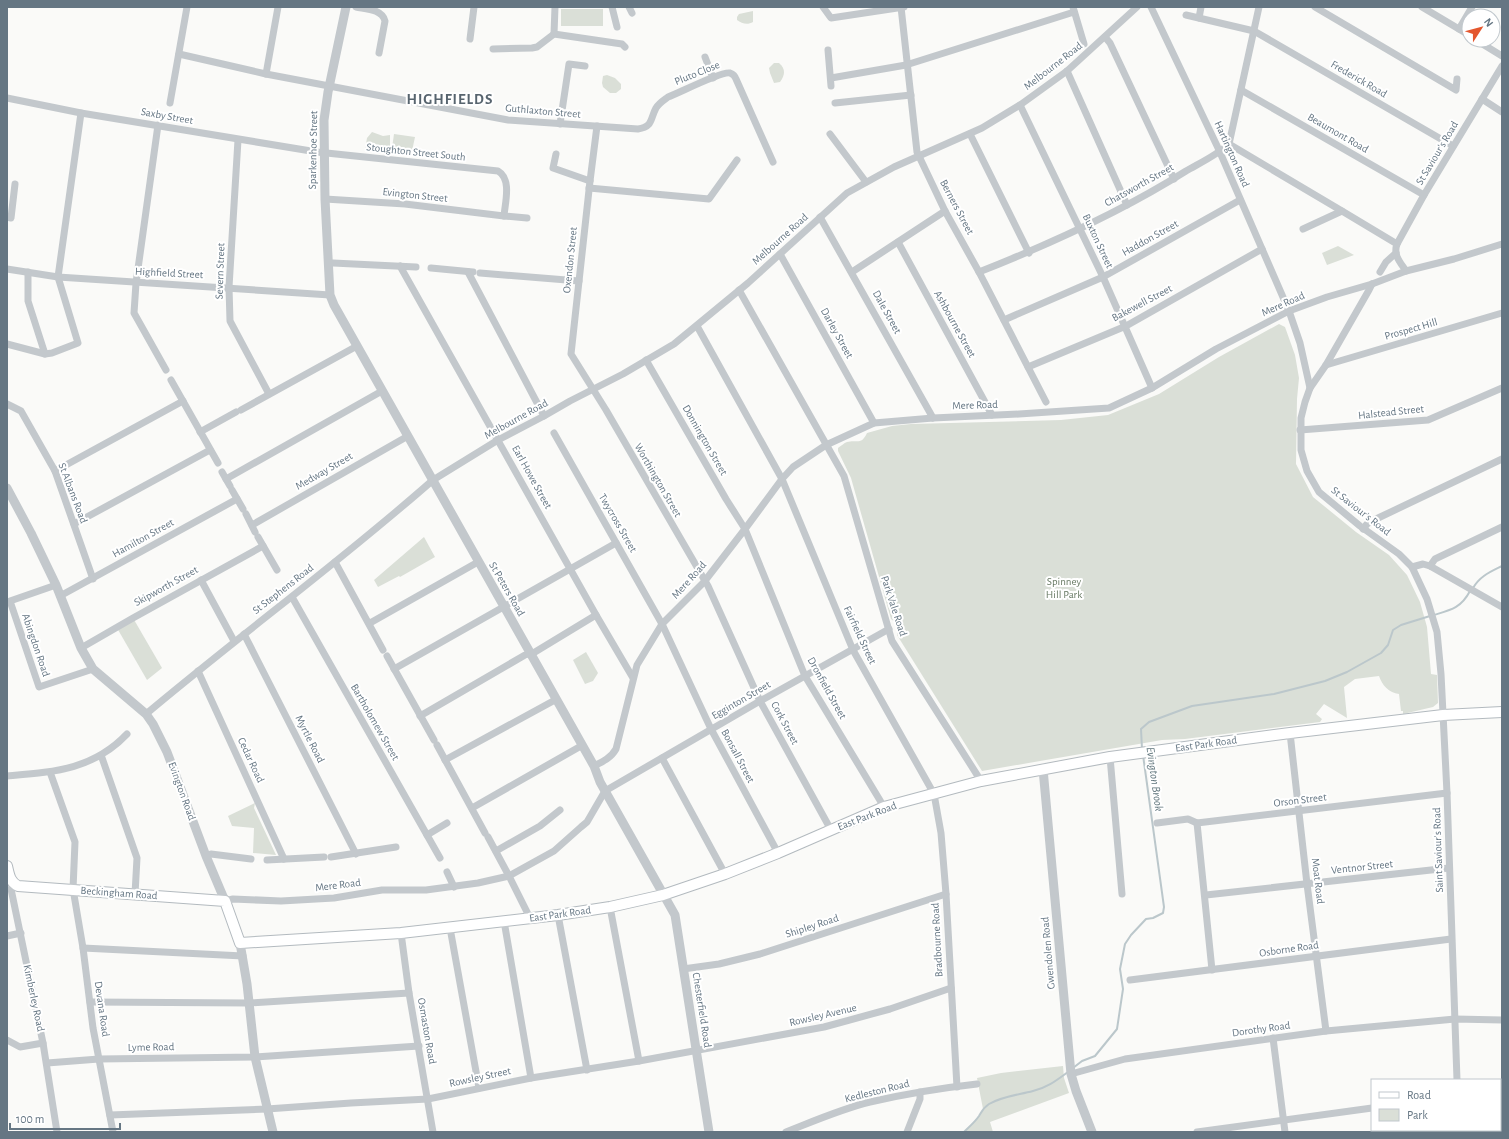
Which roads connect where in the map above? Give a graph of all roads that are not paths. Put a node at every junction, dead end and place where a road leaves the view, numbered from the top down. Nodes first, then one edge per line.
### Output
1 (187, 7) edge
2 (278, 7) edge
3 (346, 7) edge
4 (356, 7) edge
5 (474, 7) edge
6 (555, 7) edge
7 (612, 7) edge
8 (823, 7) edge
9 (901, 7) edge
10 (904, 7) edge
11 (1137, 7) edge
12 (1151, 7) edge
13 (1201, 7) edge
14 (1259, 7) edge
15 (1315, 7) edge
16 (1422, 7) edge
17 (1472, 7) edge
18 (1074, 9) edge
19 (1186, 15) dead end
20 (1199, 18) junction
21 (617, 27) dead end
22 (1459, 29) joint
23 (1254, 31) junction
24 (554, 34) junction
25 (1105, 37) junction
26 (470, 39) dead end
27 (1084, 44) dead end
28 (626, 47) dead end
29 (1489, 48) edge
30 (493, 49) dead end
31 (828, 50) dead end
32 (379, 53) dead end
33 (179, 54) junction
34 (1502, 56) edge
35 (705, 57) dead end
36 (906, 65) junction
37 (585, 66) dead end
38 (1502, 66) edge
39 (1067, 71) junction
40 (266, 74) junction
41 (713, 78) junction
42 (831, 78) junction
43 (1457, 79) dead end
44 (329, 85) junction
45 (831, 86) dead end
46 (1241, 90) junction
47 (910, 95) junction
48 (7, 98) edge
49 (1482, 99) junction
50 (170, 103) dead end
51 (836, 103) dead end
52 (1020, 105) junction
53 (1502, 112) edge
54 (82, 113) junction
55 (560, 124) junction
56 (158, 125) junction
57 (597, 126) junction
58 (638, 129) joint
59 (830, 134) dead end
60 (970, 134) junction
61 (238, 140) junction
62 (1229, 144) junction
63 (1453, 146) junction
64 (1219, 150) junction
65 (324, 152) junction
66 (556, 154) dead end
67 (918, 155) junction
68 (737, 160) dead end
69 (773, 162) dead end
70 (1174, 179) junction
71 (590, 181) junction
72 (866, 182) junction
73 (15, 184) dead end
74 (589, 188) junction
75 (1424, 195) junction
76 (325, 199) junction
77 (1240, 200) junction
78 (1127, 205) junction
79 (945, 211) junction
80 (1342, 211) junction
81 (504, 216) junction
82 (7, 217) edge
83 (527, 218) dead end
84 (820, 218) junction
85 (1081, 228) junction
86 (1303, 229) dead end
87 (898, 242) junction
88 (1397, 244) junction
89 (1502, 244) edge
90 (1262, 249) junction
91 (1029, 253) junction
92 (1396, 253) junction
93 (780, 254) junction
94 (333, 263) dead end
95 (400, 266) junction
96 (416, 267) dead end
97 (7, 268) edge
98 (431, 268) dead end
99 (1406, 271) junction
100 (28, 272) junction
101 (474, 272) junction
102 (852, 272) junction
103 (979, 272) junction
104 (1380, 272) dead end
105 (1103, 276) junction
106 (58, 277) junction
107 (579, 281) junction
108 (136, 283) junction
109 (1372, 284) junction
110 (229, 288) junction
111 (739, 290) junction
112 (330, 295) junction
113 (1289, 311) junction
114 (1502, 313) edge
115 (1004, 320) junction
116 (697, 326) junction
117 (1126, 326) junction
118 (7, 344) edge
119 (357, 346) junction
120 (45, 354) junction
121 (646, 360) junction
122 (1326, 365) junction
123 (1028, 367) junction
124 (166, 370) dead end
125 (171, 380) dead end
126 (1152, 388) junction
127 (1310, 388) junction
128 (1502, 388) edge
129 (593, 390) junction
130 (382, 391) junction
131 (269, 394) junction
132 (183, 401) junction
133 (1046, 402) dead end
134 (7, 404) edge
135 (992, 415) junction
136 (544, 416) junction
137 (933, 418) junction
138 (874, 423) junction
139 (1300, 430) junction
140 (200, 432) junction
141 (554, 433) dead end
142 (408, 436) junction
143 (498, 440) junction
144 (826, 445) junction
145 (210, 450) junction
146 (1502, 459) edge
147 (218, 464) dead end
148 (55, 471) junction
149 (222, 472) dead end
150 (226, 479) junction
151 (782, 479) junction
152 (433, 480) junction
153 (7, 488) edge
154 (237, 499) junction
155 (74, 524) junction
156 (252, 525) junction
157 (1502, 527) edge
158 (745, 529) junction
159 (1363, 529) junction
160 (616, 542) junction
161 (263, 546) junction
162 (335, 562) junction
163 (478, 562) junction
164 (1430, 566) junction
165 (1412, 567) junction
166 (570, 568) junction
167 (277, 570) dead end
168 (93, 579) junction
169 (201, 580) junction
170 (704, 582) junction
171 (56, 585) junction
172 (60, 596) junction
173 (292, 597) junction
174 (503, 607) junction
175 (1502, 607) edge
176 (596, 615) junction
177 (1434, 620) joint
178 (370, 623) junction
179 (662, 624) junction
180 (889, 629) junction
181 (244, 634) junction
182 (234, 641) junction
183 (81, 648) junction
184 (853, 650) junction
185 (530, 654) junction
186 (94, 669) junction
187 (394, 669) junction
188 (198, 671) junction
189 (805, 676) junction
190 (633, 678) junction
191 (555, 700) junction
192 (760, 701) junction
193 (1502, 712) edge
194 (146, 714) junction
195 (1443, 715) junction
196 (420, 716) junction
197 (711, 729) junction
198 (1290, 733) junction
199 (127, 734) dead end
200 (581, 746) junction
201 (101, 755) junction
202 (1110, 757) junction
203 (662, 758) junction
204 (445, 760) junction
205 (594, 766) junction
206 (1043, 769) junction
207 (50, 772) junction
208 (7, 776) edge
209 (981, 781) junction
210 (605, 791) junction
211 (934, 794) junction
212 (1447, 794) junction
213 (884, 807) junction
214 (472, 808) junction
215 (560, 810) dead end
216 (1298, 811) junction
217 (447, 823) dead end
218 (1157, 823) dead end
219 (1197, 823) junction
220 (831, 830) junction
221 (427, 835) junction
222 (396, 847) dead end
223 (496, 851) junction
224 (778, 853) junction
225 (356, 854) junction
226 (206, 856) junction
227 (440, 858) dead end
228 (251, 859) dead end
229 (284, 859) junction
230 (267, 860) dead end
231 (7, 866) edge
232 (1450, 868) junction
233 (446, 872) dead end
234 (725, 874) junction
235 (509, 876) junction
236 (13, 883) junction
237 (1307, 884) junction
238 (454, 887) junction
239 (73, 889) junction
240 (135, 894) junction
241 (946, 894) junction
242 (1122, 894) dead end
243 (663, 895) junction
244 (1206, 895) junction
245 (225, 901) junction
246 (610, 907) junction
247 (558, 915) junction
248 (530, 918) junction
249 (504, 921) junction
250 (450, 928) junction
251 (20, 933) junction
252 (401, 933) junction
253 (7, 936) edge
254 (1451, 939) junction
255 (240, 943) junction
256 (83, 948) junction
257 (243, 956) junction
258 (1316, 956) junction
259 (683, 969) junction
260 (1212, 970) junction
261 (1130, 980) dead end
262 (951, 988) junction
263 (409, 993) junction
264 (90, 1002) junction
265 (248, 1002) junction
266 (1455, 1019) junction
267 (1502, 1020) edge
268 (1326, 1031) junction
269 (1273, 1038) junction
270 (7, 1040) edge
271 (44, 1043) junction
272 (419, 1046) junction
273 (696, 1050) junction
274 (255, 1057) junction
275 (99, 1059) junction
276 (639, 1061) junction
277 (47, 1063) junction
278 (587, 1070) junction
279 (1071, 1071) junction
280 (531, 1078) junction
281 (1458, 1079) edge
282 (977, 1084) dead end
283 (957, 1086) junction
284 (479, 1088) junction
285 (920, 1092) junction
286 (428, 1099) junction
287 (1371, 1108) edge
288 (267, 1109) junction
289 (110, 1115) junction
290 (1283, 1120) junction
291 (57, 1132) edge
292 (113, 1132) edge
293 (273, 1132) edge
294 (434, 1132) edge
295 (708, 1132) edge
296 (786, 1132) edge
297 (907, 1132) edge
298 (1092, 1132) edge
299 (1197, 1132) edge
300 (1285, 1132) edge

1 - 33 street
2 - 40 street
3 - 44 street, Sparkenhoe Street
4 - 32 street
5 - 26 street
6 - 24 street
7 - 21 street
8 - 9 street
9 - 10 street
9 - 36 street, Berners Street
11 - 25 street, Melbourne Road
12 - 64 street, Hartington Road
13 - 20 street
14 - 23 street
15 - 43 street
16 - 22 street
17 - 22 street
18 - 27 street
18 - 36 street
19 - 20 street, Frederick Road
20 - 23 street, Frederick Road
23 - 46 street
23 - 63 street, Frederick Road
24 - 28 street
24 - 30 street
25 - 39 street, Melbourne Road
25 - 70 street
29 - 34 street
31 - 42 street
33 - 40 street, Guthlaxton Street
33 - 50 street
35 - 41 street
36 - 42 street
36 - 47 street, Berners Street
37 - 55 street
38 - 49 street, St Saviour's Road
39 - 52 street, Melbourne Road
39 - 78 street
40 - 44 street, Guthlaxton Street
41 - 58 street, Pluto Close
41 - 69 street, Pluto Close
42 - 45 street
44 - 55 street, Guthlaxton Street
44 - 65 street, Sparkenhoe Street
46 - 62 street
46 - 75 street, Beaumont Road
47 - 51 street
47 - 67 street, Berners Street
48 - 54 street, Saxby Street
49 - 53 street
49 - 63 street, St Saviour's Road
52 - 60 street, Melbourne Road
52 - 85 street, Buxton Street
54 - 56 street, Saxby Street
54 - 106 street
55 - 57 street, Guthlaxton Street
56 - 61 street, Saxby Street
56 - 108 street
57 - 58 street, Guthlaxton Street
57 - 71 street, Oxendon Street
59 - 72 street
60 - 67 street, Melbourne Road
60 - 91 street
61 - 65 street, Saxby Street
61 - 110 street, Severn Street
62 - 64 street, Chatsworth Street
62 - 80 street
63 - 75 street, St Saviour's Road
64 - 70 street, Chatsworth Street
64 - 77 street, Hartington Road
65 - 76 street, Sparkenhoe Street
65 - 81 street, Stoughton Street South
66 - 71 street
67 - 72 street, Melbourne Road
67 - 79 street, Berners Street
68 - 74 street
70 - 78 street, Chatsworth Street
71 - 74 street, Oxendon Street
72 - 84 street, Melbourne Road
73 - 82 street
74 - 107 street, Oxendon Street
75 - 88 street, St Saviour's Road
76 - 81 street, Evington Street
76 - 112 street, Sparkenhoe Street
77 - 90 street, Hartington Road
77 - 105 street, Haddon Street
78 - 85 street, Chatsworth Street
79 - 87 street
79 - 103 street, Berners Street
80 - 86 street
80 - 88 street
81 - 83 street, Evington Street
84 - 93 street, Melbourne Road
84 - 102 street, Dale Street
85 - 91 street, Chatsworth Street
85 - 105 street, Buxton Street
87 - 102 street
87 - 135 street, Ashbourne Street
88 - 92 street, St Saviour's Road
89 - 99 street, Mere Road
90 - 113 street, Hartington Road
90 - 117 street, Bakewell Street
91 - 103 street, Chatsworth Street
92 - 99 street
92 - 104 street
93 - 111 street, Melbourne Road
93 - 138 street, Darley Street
94 - 95 street
95 - 96 street
95 - 143 street, Earl Howe Street
97 - 100 street, Highfield Street
98 - 101 street
99 - 109 street, Mere Road
100 - 106 street, Highfield Street
100 - 120 street
101 - 107 street
101 - 136 street
102 - 137 street, Dale Street
103 - 115 street, Berners Street
105 - 115 street, Haddon Street
105 - 117 street, Buxton Street
106 - 108 street, Highfield Street
106 - 120 street
107 - 129 street, Oxendon Street
108 - 110 street, Highfield Street
108 - 124 street
109 - 113 street, Mere Road
109 - 122 street, St Saviour's Road
110 - 112 street, Highfield Street
110 - 131 street, Severn Street
111 - 116 street, Melbourne Road
111 - 144 street, Park Vale Road
112 - 119 street, St Peters Road
113 - 126 street, Mere Road
113 - 127 street, Hartington Road
114 - 122 street, Prospect Hill
115 - 123 street, Berners Street
116 - 121 street, Melbourne Road
116 - 151 street, Fairfield Street
117 - 123 street, Bakewell Street
117 - 126 street, Buxton Street
118 - 120 street
119 - 130 street, St Peters Road
119 - 131 street
121 - 129 street, Melbourne Road
121 - 158 street, Donnington Street
122 - 127 street, St Saviour's Road
123 - 133 street, Berners Street
125 - 132 street
126 - 135 street, Mere Road
127 - 139 street, St Saviour's Road
128 - 139 street, Halstead Street
129 - 136 street, Melbourne Road
129 - 170 street, Worthington Street
130 - 142 street, St Peters Road
130 - 150 street
131 - 140 street
132 - 140 street
132 - 148 street
134 - 148 street, St Albans Road
135 - 137 street, Mere Road
136 - 143 street, Melbourne Road
137 - 138 street, Mere Road
138 - 144 street, Mere Road
139 - 159 street, St Saviour's Road
140 - 145 street
141 - 160 street, Twycross Street
142 - 152 street, St Peters Road
142 - 156 street, Medway Street
143 - 152 street, Melbourne Road
143 - 166 street, Earl Howe Street
144 - 151 street, Mere Road
144 - 180 street, Park Vale Road
145 - 147 street
145 - 155 street
146 - 159 street
148 - 155 street, St Albans Road
149 - 150 street
150 - 154 street
151 - 158 street, Mere Road
151 - 184 street, Fairfield Street
152 - 162 street, St Stephens Road
152 - 163 street, St Peters Road
153 - 171 street, Evington Road
154 - 156 street
154 - 168 street, Hamilton Street
155 - 168 street, St Albans Road
156 - 161 street
157 - 164 street
158 - 170 street, Mere Road
158 - 189 street, Dronfield Street
159 - 165 street, St Saviour's Road
160 - 166 street
160 - 179 street, Twycross Street
161 - 167 street
161 - 169 street, Skipworth Street
162 - 173 street, St Stephens Road
162 - 178 street
163 - 174 street, St Peters Road
163 - 178 street
164 - 165 street
164 - 175 street
165 - 177 street, St Saviour's Road
166 - 174 street
166 - 176 street, Earl Howe Street
168 - 172 street, Hamilton Street
169 - 182 street
169 - 183 street, Skipworth Street
170 - 179 street, Mere Road
170 - 192 street, Cork Street
171 - 172 street, Evington Road
171 - 186 street, Abingdon Road
172 - 183 street, Evington Road
173 - 181 street, St Stephens Road
173 - 221 street, Bartholomew Street
174 - 185 street, St Peters Road
174 - 187 street
176 - 185 street
176 - 190 street, Earl Howe Street
177 - 195 street, Saint Saviour's Road
178 - 187 street
179 - 190 street, Mere Road
179 - 197 street, Bonsall Street
180 - 184 street, Egginton Street
180 - 209 street, Park Vale Road
181 - 182 street, St Stephens Road
181 - 225 street, Myrtle Road
182 - 188 street, St Stephens Road
183 - 186 street, Evington Road
184 - 189 street, Egginton Street
184 - 211 street, Fairfield Street
185 - 191 street, St Peters Road
185 - 196 street
186 - 194 street, Evington Road
187 - 196 street
188 - 194 street, St Stephens Road
188 - 229 street, Cedar Road
189 - 192 street, Egginton Street
189 - 213 street, Dronfield Street
190 - 205 street, Mere Road
191 - 200 street, St Peters Road
191 - 204 street
192 - 197 street, Egginton Street
192 - 220 street, Cork Street
193 - 195 main road, East Park Road
194 - 226 street, Evington Road
195 - 198 main road, East Park Road
195 - 212 street, Saint Saviour's Road
196 - 204 street
197 - 203 street, Egginton Street
197 - 224 street, Bonsall Street
198 - 202 main road, East Park Road
198 - 216 street, Moat Road
199 - 201 street
200 - 205 street, St Peters Road
200 - 214 street
201 - 207 street
201 - 240 street
202 - 206 main road, East Park Road
202 - 242 street
203 - 210 street, Egginton Street
203 - 234 street
204 - 214 street
205 - 210 street, St Peters Road
206 - 209 main road, East Park Road
206 - 279 street, Gwendolen Road
207 - 208 street
207 - 239 street, Devana Road
209 - 211 main road, East Park Road
210 - 235 street, Mere Road
210 - 243 street, St Peters Road
211 - 213 main road, East Park Road
211 - 241 street, Bradbourne Road
212 - 216 street, Orson Street
212 - 232 street, Saint Saviour's Road
213 - 220 main road, East Park Road
214 - 223 street
215 - 223 street
216 - 219 street, Orson Street
216 - 237 street, Moat Road
217 - 221 street
218 - 219 street, Orson Street
219 - 244 street
220 - 224 main road, East Park Road
221 - 227 street, Bartholomew Street
222 - 225 street
223 - 235 street
224 - 234 main road, East Park Road
225 - 229 street
226 - 228 street
226 - 245 street, Evington Road
229 - 230 street
231 - 236 main road, Kimberley Road
232 - 237 street, Ventnor Street
232 - 254 street, Saint Saviour's Road
233 - 238 street
234 - 243 main road, East Park Road
235 - 238 street, Mere Road
235 - 248 street
236 - 239 main road, Beckingham Road
236 - 251 street, Kimberley Road
237 - 244 street, Ventnor Street
237 - 258 street, Moat Road
238 - 245 street, Mere Road
239 - 240 main road, Beckingham Road
239 - 256 street, Devana Road
240 - 245 main road, Beckingham Road
241 - 259 street, Shipley Road
241 - 262 street, Bradbourne Road
243 - 246 main road, East Park Road
243 - 259 street, Chesterfield Road
244 - 260 street
245 - 255 main road, Evington Road
246 - 247 main road, East Park Road
246 - 276 street
247 - 248 main road, East Park Road
247 - 278 street
248 - 249 main road, East Park Road
249 - 250 main road, East Park Road
249 - 280 street
250 - 252 main road, East Park Road
250 - 284 street
251 - 253 street
251 - 271 street, Kimberley Road
252 - 255 main road, East Park Road
252 - 263 street, Osmaston Road
254 - 258 street, Osborne Road
254 - 266 street, Saint Saviour's Road
255 - 257 street, Evington Road
256 - 257 street
256 - 264 street, Devana Road
257 - 265 street, Evington Road
258 - 260 street, Osborne Road
258 - 268 street, Moat Road
259 - 273 street, Chesterfield Road
260 - 261 street, Osborne Road
262 - 273 street, Rowsley Avenue
262 - 283 street, Bradbourne Road
263 - 265 street
263 - 272 street, Osmaston Road
264 - 265 street
264 - 275 street, Devana Road
265 - 274 street, Evington Road
266 - 267 street, Dorothy Road
266 - 268 street, Dorothy Road
266 - 281 street, Saint Saviour's Road
268 - 269 street, Dorothy Road
269 - 279 street, Dorothy Road
269 - 290 street
270 - 271 street
271 - 277 street, Kimberley Road
272 - 274 street, Lyme Road
272 - 286 street, Osmaston Road
273 - 276 street, Rowsley Street
273 - 295 street, Chesterfield Road
274 - 275 street, Lyme Road
274 - 288 street, Evington Road
275 - 277 street, Lyme Road
275 - 289 street, Devana Road
276 - 278 street, Rowsley Street
277 - 291 street, Kimberley Road
278 - 280 street, Rowsley Street
279 - 298 street, Gwendolen Road
280 - 284 street, Rowsley Street
282 - 283 street, Kedleston Road
283 - 285 street, Kedleston Road
284 - 286 street, Rowsley Street
285 - 296 street, Kedleston Road
285 - 297 street
286 - 288 street, Rowsley Street
286 - 294 street, Osmaston Road
287 - 290 street
288 - 289 street, Rowsley Street
288 - 293 street, Evington Road
289 - 292 street, Devana Road
290 - 299 street
290 - 300 street

